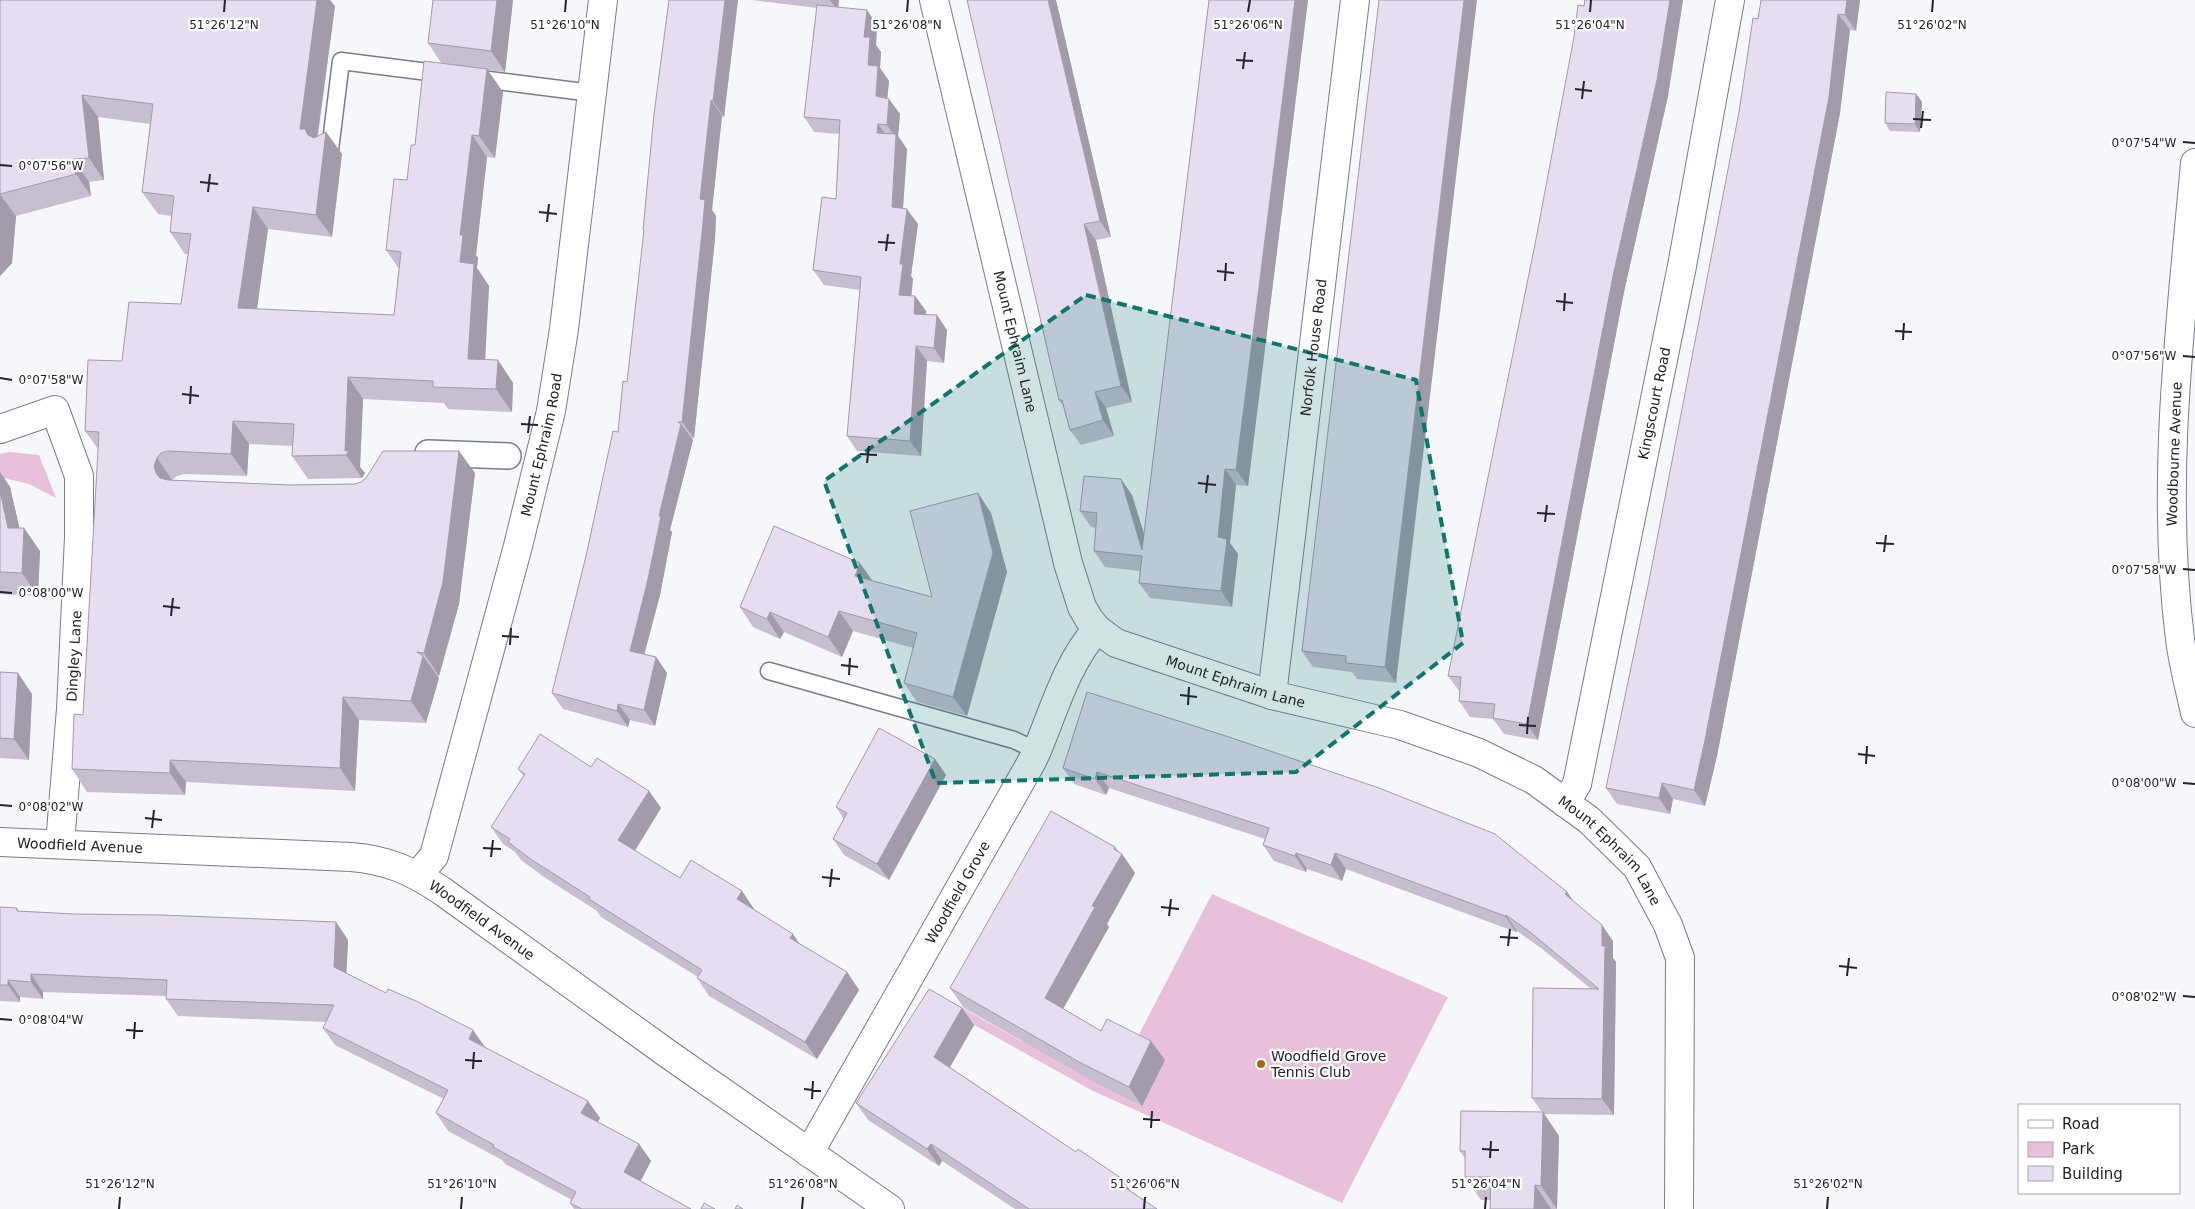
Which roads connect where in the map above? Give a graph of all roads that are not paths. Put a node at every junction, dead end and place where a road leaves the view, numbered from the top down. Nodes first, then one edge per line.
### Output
1 (603, 0) edge
2 (934, 0) edge
3 (1355, 0) edge
4 (1730, 0) edge
5 (592, 93) junction
6 (330, 150) dead end
7 (2195, 163) edge
8 (2192, 237) edge
9 (0, 429) edge
10 (405, 452) edge
11 (508, 456) dead end
12 (1097, 628) junction
13 (769, 671) dead end
14 (1272, 695) junction
15 (2195, 713) edge
16 (1037, 750) junction
17 (1565, 802) junction
18 (0, 842) edge
19 (60, 844) junction
20 (418, 875) junction
21 (809, 1153) junction
22 (890, 1209) edge
23 (1679, 1209) edge

1 - 5 street, Mount Ephraim Road
2 - 12 street, Mount Ephraim Lane
3 - 14 street, Norfolk House Road
4 - 17 street, Kingscourt Road
5 - 6 lane
5 - 20 street, Mount Ephraim Road
7 - 8 street, Woodbourne Avenue
8 - 15 street, Woodbourne Avenue
9 - 19 street, Dingley Lane
10 - 11 street
12 - 14 street, Mount Ephraim Lane
12 - 16 street, Woodfield Grove
13 - 16 lane
14 - 17 street, Mount Ephraim Lane
16 - 21 street, Woodfield Grove
17 - 23 street, Mount Ephraim Lane
18 - 19 street, Woodfield Avenue
19 - 20 street, Woodfield Avenue
20 - 21 street, Woodfield Avenue
21 - 22 street, Woodfield Avenue

